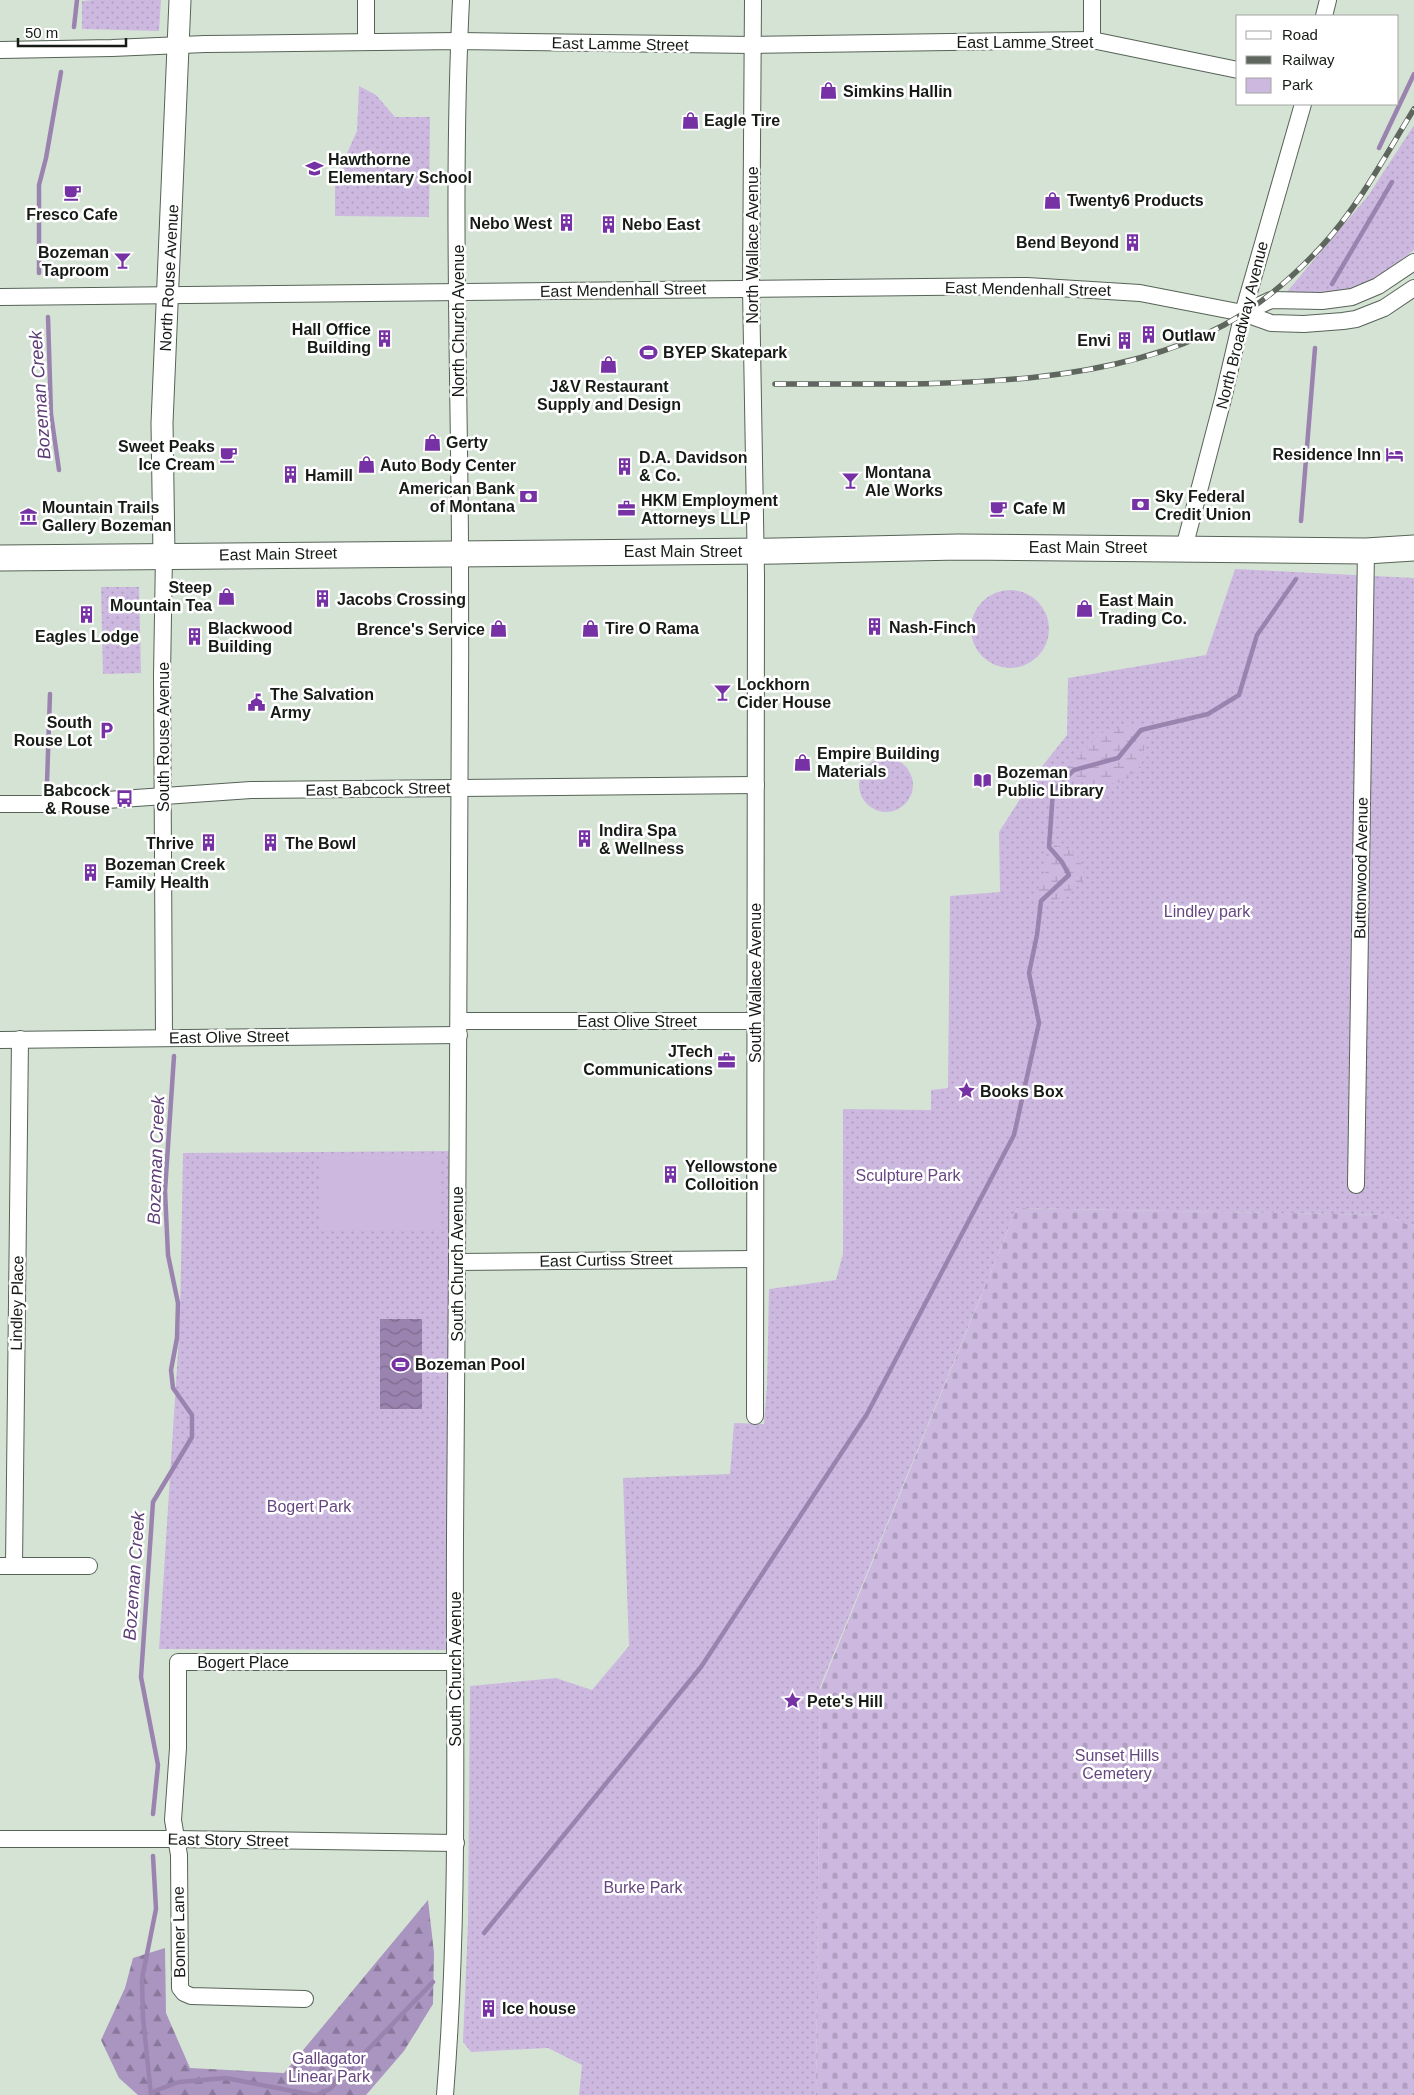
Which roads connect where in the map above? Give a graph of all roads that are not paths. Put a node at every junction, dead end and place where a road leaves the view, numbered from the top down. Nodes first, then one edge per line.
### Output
1 (180, 0) edge
2 (366, 0) edge
3 (461, 0) edge
4 (753, 0) edge
5 (1092, 0) edge
6 (1328, 0) edge
7 (1324, 15) edge
8 (1092, 40) junction
9 (459, 41) junction
10 (366, 42) junction
11 (178, 45) junction
12 (752, 45) junction
13 (0, 50) edge
14 (1236, 70) edge
15 (1303, 105) edge
16 (1414, 262) edge
17 (751, 288) junction
18 (1414, 288) edge
19 (457, 292) junction
20 (167, 294) junction
21 (0, 297) edge
22 (1243, 313) junction
23 (1184, 548) junction
24 (1414, 548) edge
25 (756, 551) junction
26 (1366, 551) junction
27 (460, 552) junction
28 (1414, 555) edge
29 (164, 556) junction
30 (0, 558) edge
31 (756, 785) junction
32 (459, 788) junction
33 (163, 797) junction
34 (0, 804) edge
35 (754, 1021) junction
36 (459, 1028) junction
37 (164, 1038) junction
38 (20, 1039) junction
39 (0, 1040) edge
40 (1356, 1185) dead end
41 (754, 1259) junction
42 (457, 1262) junction
43 (755, 1416) dead end
44 (7, 1566) edge
45 (89, 1566) dead end
46 (454, 1662) junction
47 (0, 1839) edge
48 (176, 1839) junction
49 (456, 1843) junction
50 (305, 1999) dead end
51 (444, 2095) edge

1 - 11 main road, North Rouse Avenue
2 - 10 street
3 - 9 street, North Church Avenue
4 - 12 street, North Wallace Avenue
5 - 8 street
6 - 7 street
8 - 12 street, East Lamme Street
8 - 14 street, East Lamme Street
9 - 10 street, East Lamme Street
9 - 12 street, East Lamme Street
9 - 19 street, North Church Avenue
10 - 11 street, East Lamme Street
11 - 13 street, East Lamme Street
11 - 20 main road, North Rouse Avenue
12 - 17 street, North Wallace Avenue
15 - 22 street, North Broadway Avenue
16 - 22 street
17 - 19 street, East Mendenhall Street
17 - 22 street, East Mendenhall Street
17 - 25 street, North Wallace Avenue
18 - 22 street, East Mendenhall Street
19 - 20 street, East Mendenhall Street
19 - 27 street, North Church Avenue
20 - 21 street, East Mendenhall Street
20 - 29 main road, North Rouse Avenue
22 - 23 street, North Broadway Avenue
23 - 25 highway, East Main Street
23 - 26 highway, East Main Street
24 - 26 highway, East Main Street
25 - 27 highway, East Main Street
25 - 31 street, South Wallace Avenue
26 - 28 highway, East Main Street
26 - 40 street, Buttonwood Avenue
27 - 29 highway, East Main Street
27 - 32 street, South Church Avenue
29 - 30 highway, East Main Street
29 - 33 street, South Rouse Avenue
31 - 32 street, East Babcock Street
31 - 35 street, South Wallace Avenue
32 - 33 street, East Babcock Street
32 - 36 street, South Church Avenue
33 - 34 street, East Babcock Street
33 - 37 street, South Rouse Avenue
35 - 36 street, East Olive Street
35 - 41 street, South Wallace Avenue
36 - 37 street, East Olive Street
36 - 42 street, South Church Avenue
37 - 38 street, East Olive Street
38 - 39 street, East Olive Street
38 - 44 street, Lindley Place
41 - 42 street, East Curtiss Street
41 - 43 street, South Wallace Avenue
42 - 46 street, South Church Avenue
44 - 45 street
46 - 48 street, Bogert Place
46 - 49 street, South Church Avenue
47 - 48 street, East Story Street
48 - 49 street, East Story Street
48 - 50 street, Bonner Lane
49 - 51 street, South Church Avenue

